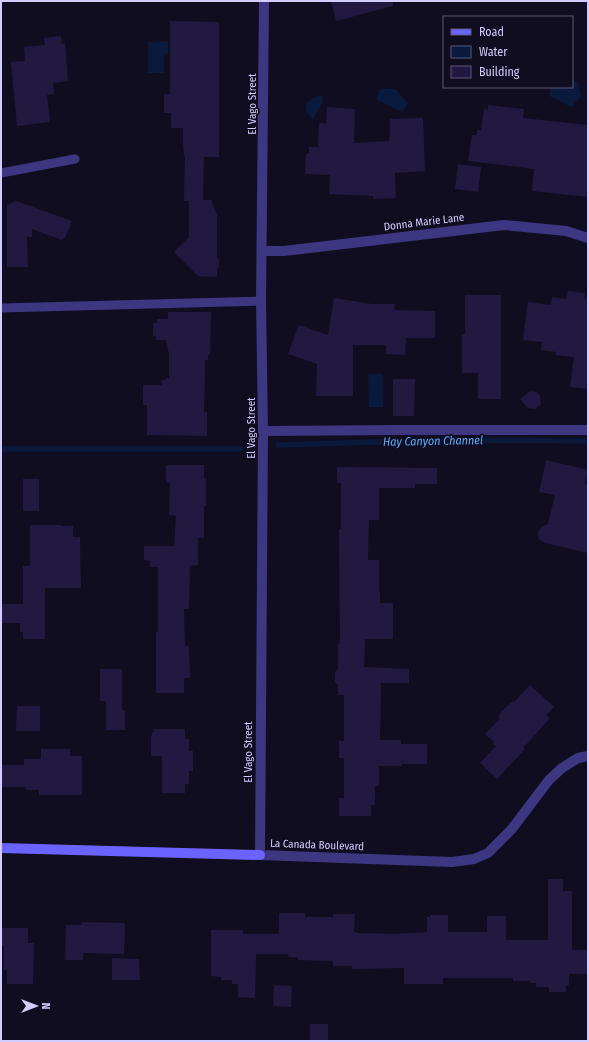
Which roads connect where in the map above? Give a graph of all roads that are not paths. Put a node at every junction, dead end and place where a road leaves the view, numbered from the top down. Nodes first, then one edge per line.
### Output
1 (264, 1) edge
2 (75, 159) dead end
3 (1, 173) edge
4 (588, 238) edge
5 (262, 251) junction
6 (261, 301) junction
7 (1, 308) edge
8 (588, 430) edge
9 (263, 431) junction
10 (588, 756) edge
11 (1, 848) edge
12 (260, 855) junction

1 - 5 street, El Vago Street
2 - 3 lane
4 - 5 street, Donna Marie Lane
5 - 6 street, El Vago Street
6 - 7 lane
6 - 9 street, El Vago Street
8 - 9 street
9 - 12 street, El Vago Street
10 - 12 street, La Canada Boulevard
11 - 12 street, La Canada Boulevard

